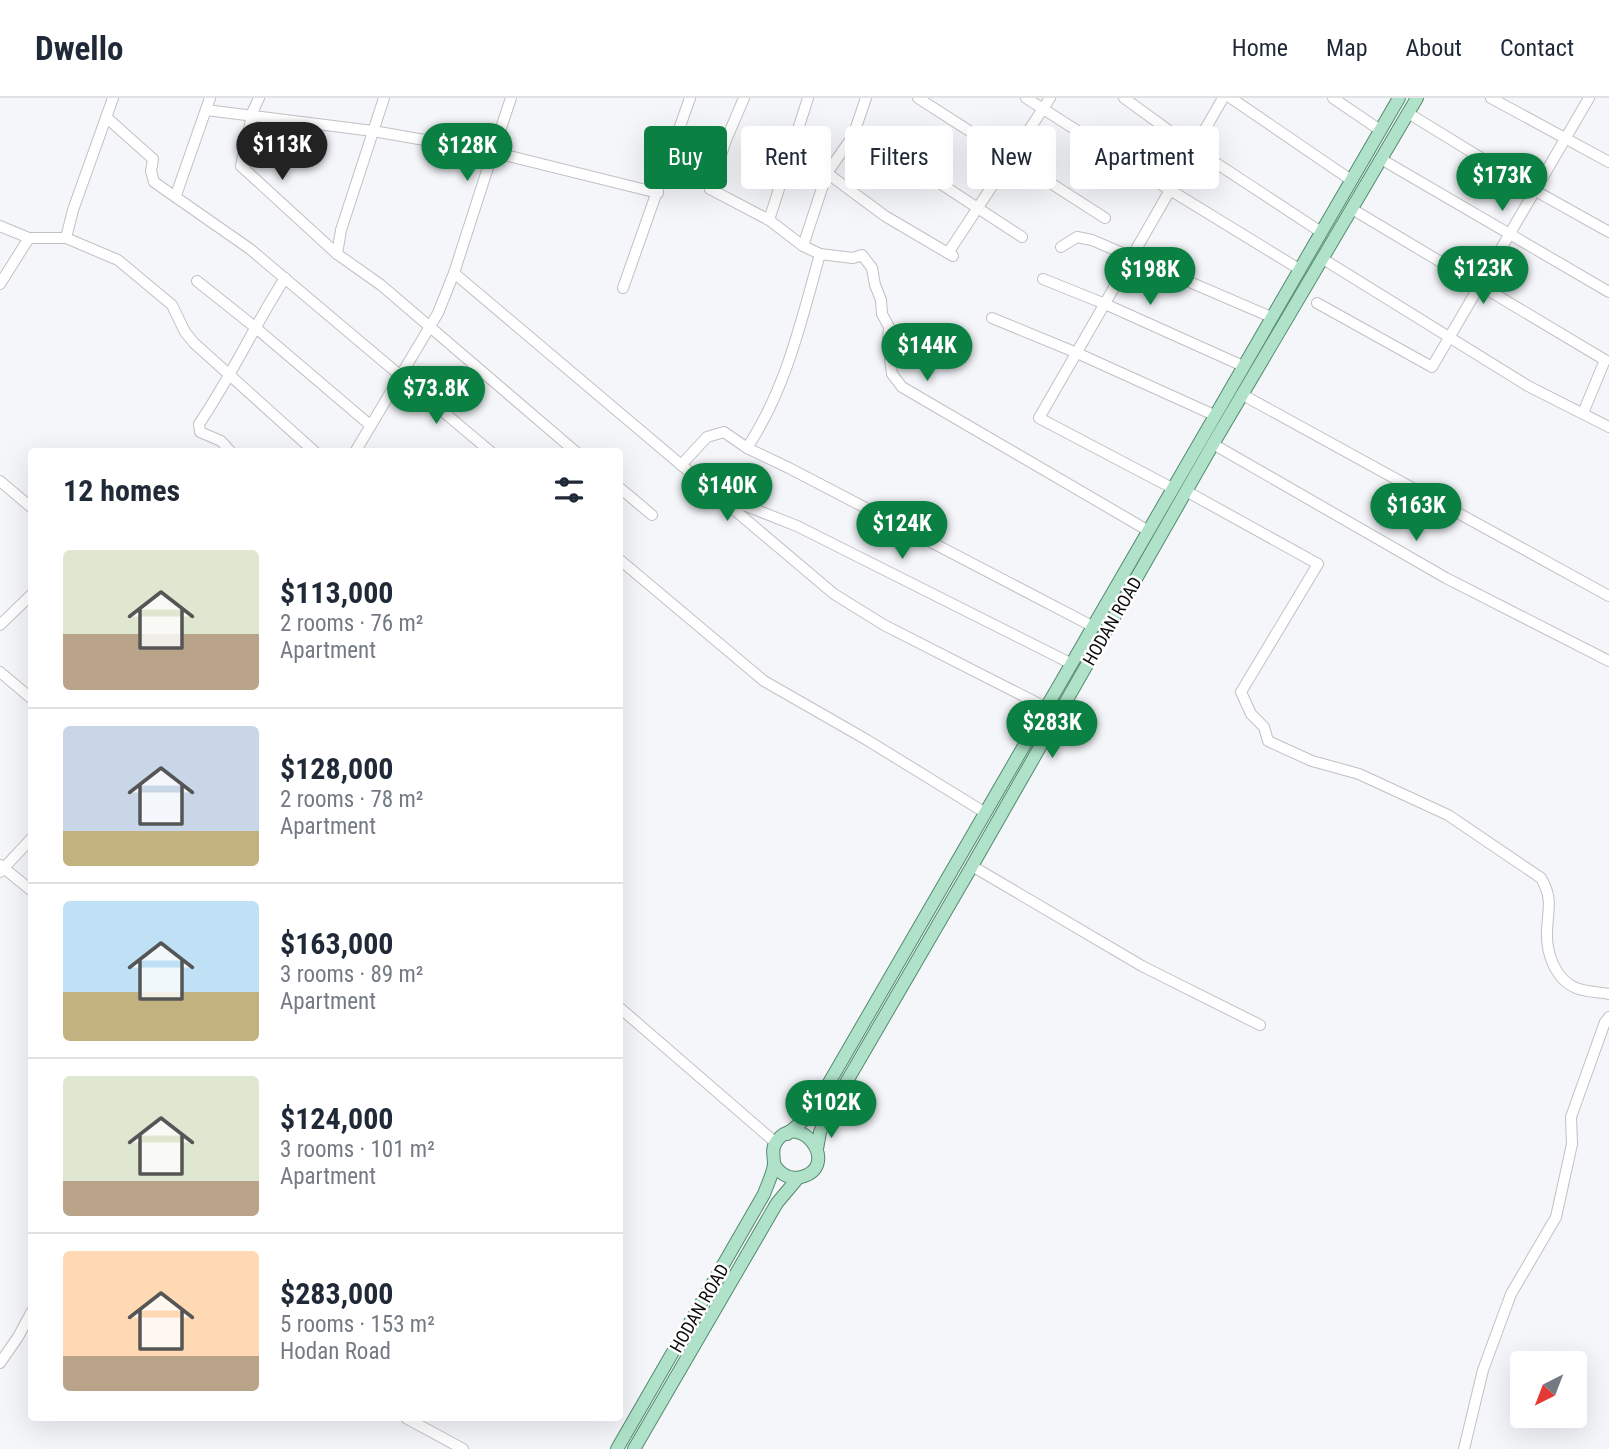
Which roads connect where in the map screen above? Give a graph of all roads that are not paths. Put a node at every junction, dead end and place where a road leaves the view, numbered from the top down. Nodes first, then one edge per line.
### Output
1 (113, 98) edge
2 (210, 98) edge
3 (259, 98) edge
4 (384, 98) edge
5 (511, 98) edge
6 (690, 98) edge
7 (744, 98) edge
8 (808, 98) edge
9 (866, 98) edge
10 (918, 98) edge
11 (1026, 98) edge
12 (1050, 98) edge
13 (1124, 98) edge
14 (1223, 98) edge
15 (1231, 98) edge
16 (1333, 98) edge
17 (1399, 98) edge
18 (1417, 98) edge
19 (1491, 98) edge
20 (1589, 98) edge
21 (1043, 108) junction
22 (206, 110) junction
23 (1408, 113) junction
24 (252, 116) junction
25 (106, 117) junction
26 (856, 126) edge
27 (1032, 126) edge
28 (1163, 126) edge
29 (1206, 126) edge
30 (967, 129) edge
31 (1380, 130) junction
32 (373, 131) junction
33 (1566, 139) junction
34 (845, 147) edge
35 (493, 152) junction
36 (1381, 159) junction
37 (1609, 162) edge
38 (1219, 165) edge
39 (831, 167) edge
40 (831, 176) edge
41 (1351, 180) junction
42 (1056, 186) edge
43 (822, 189) edge
44 (946, 189) edge
45 (990, 189) edge
46 (1170, 190) junction
47 (1536, 192) junction
48 (658, 193) junction
49 (176, 195) junction
50 (976, 209) junction
51 (1352, 209) junction
52 (1105, 218) dead end
53 (769, 220) junction
54 (0, 226) edge
55 (1321, 232) junction
56 (1609, 232) edge
57 (1509, 236) junction
58 (1022, 237) dead end
59 (29, 238) junction
60 (66, 238) junction
61 (803, 246) junction
62 (1061, 247) dead end
63 (337, 254) junction
64 (820, 254) junction
65 (1132, 256) junction
66 (1323, 259) junction
67 (1299, 269) junction
68 (454, 273) junction
69 (285, 278) junction
70 (1043, 279) dead end
71 (197, 281) dead end
72 (0, 284) edge
73 (1479, 285) junction
74 (623, 288) dead end
75 (1609, 292) edge
76 (1317, 303) dead end
77 (1105, 304) junction
78 (1271, 317) junction
79 (992, 318) dead end
80 (429, 327) junction
81 (256, 328) junction
82 (1450, 337) junction
83 (1077, 353) junction
84 (1607, 357) edge
85 (1243, 366) junction
86 (230, 376) junction
87 (401, 376) junction
88 (1243, 395) junction
89 (1583, 413) junction
90 (1214, 415) junction
91 (370, 425) junction
92 (1609, 427) edge
93 (1213, 444) junction
94 (227, 448) edge
95 (311, 448) edge
96 (357, 448) edge
97 (486, 448) edge
98 (571, 448) edge
99 (747, 448) junction
100 (681, 464) junction
101 (0, 481) edge
102 (1172, 488) junction
103 (623, 491) edge
104 (1186, 491) junction
105 (718, 495) junction
106 (28, 505) edge
107 (652, 515) dead end
108 (1147, 530) junction
109 (623, 563) edge
110 (1609, 596) edge
111 (28, 598) edge
112 (0, 625) edge
113 (1092, 626) junction
114 (1609, 661) edge
115 (1070, 663) junction
116 (0, 672) edge
117 (28, 696) edge
118 (1045, 707) junction
119 (984, 812) junction
120 (28, 842) edge
121 (972, 866) junction
122 (2, 869) edge
123 (28, 888) edge
124 (1609, 994) edge
125 (623, 1011) edge
126 (1609, 1017) edge
127 (1260, 1025) dead end
128 (787, 1134) junction
129 (776, 1143) junction
130 (817, 1149) junction
131 (774, 1164) junction
132 (799, 1178) junction
133 (28, 1318) edge
134 (0, 1363) edge
135 (412, 1421) edge
136 (463, 1449) edge
137 (617, 1449) edge
138 (634, 1449) edge
139 (1464, 1449) edge

1 - 25 street
2 - 22 street
3 - 24 street
4 - 32 street
5 - 35 street
6 - 48 street
7 - 53 street
8 - 53 street
9 - 26 street
10 - 30 street
11 - 21 street
12 - 21 street
13 - 28 street
14 - 29 street
15 - 41 street
16 - 31 street
17 - 31 main road, HODAN ROAD
18 - 23 main road, HODAN ROAD
19 - 33 street
20 - 33 street
21 - 27 street
21 - 46 street
22 - 24 street
22 - 49 street
23 - 36 main road, HODAN ROAD
23 - 47 street
24 - 32 street
24 - 63 street
25 - 49 street
25 - 60 street
31 - 41 main road, HODAN ROAD
32 - 35 street
32 - 63 street
33 - 37 street
33 - 47 street
34 - 39 street
35 - 48 street
35 - 68 street
36 - 51 main road, HODAN ROAD
36 - 57 street
38 - 55 street
40 - 50 street
41 - 55 main road, HODAN ROAD
42 - 52 street
43 - 61 street
44 - 50 street
45 - 50 street
46 - 65 street
46 - 67 street
47 - 56 street
47 - 57 street
48 - 74 street
49 - 69 street
50 - 58 street
51 - 66 main road, HODAN ROAD
51 - 73 street
53 - 61 street
54 - 59 street
55 - 67 main road, HODAN ROAD
57 - 73 street
57 - 75 street
59 - 60 street
59 - 72 street
60 - 86 street
61 - 64 street
62 - 65 street
63 - 80 street
64 - 99 street
64 - 108 street
65 - 77 street
65 - 78 street
66 - 82 street
66 - 88 main road, HODAN ROAD
67 - 78 main road, HODAN ROAD
68 - 80 street
68 - 100 street
69 - 81 street
69 - 87 street
70 - 77 street
71 - 81 street
73 - 82 street
73 - 84 street
76 - 82 street
77 - 83 street
77 - 85 street
78 - 85 main road, HODAN ROAD
79 - 83 street
80 - 87 street
80 - 98 street
81 - 86 street
81 - 91 street
82 - 89 street
83 - 90 street
83 - 102 street
84 - 89 street
85 - 90 main road, HODAN ROAD
86 - 94 street
86 - 95 street
87 - 91 street
87 - 97 street
88 - 93 main road, HODAN ROAD
88 - 110 street
89 - 92 street
90 - 102 main road, HODAN ROAD
91 - 96 street
93 - 104 main road, HODAN ROAD
93 - 114 street
99 - 100 street
99 - 113 street
100 - 105 street
101 - 106 street
102 - 108 main road, HODAN ROAD
103 - 107 street
104 - 121 main road, HODAN ROAD
104 - 124 street
105 - 115 street
105 - 118 street
108 - 113 main road, HODAN ROAD
109 - 119 street
111 - 112 street
113 - 115 main road, HODAN ROAD
115 - 118 main road, HODAN ROAD
116 - 117 street
118 - 119 main road, HODAN ROAD
119 - 128 main road, HODAN ROAD
120 - 122 street
121 - 127 street
121 - 130 main road, HODAN ROAD
122 - 123 street
125 - 129 street
126 - 139 street
128 - 129 main road, HODAN ROAD
128 - 130 main road
129 - 131 main road, HODAN ROAD
130 - 132 main road, HODAN ROAD
131 - 132 main road
131 - 137 main road, HODAN ROAD
132 - 138 main road, HODAN ROAD
133 - 134 street
135 - 136 street

